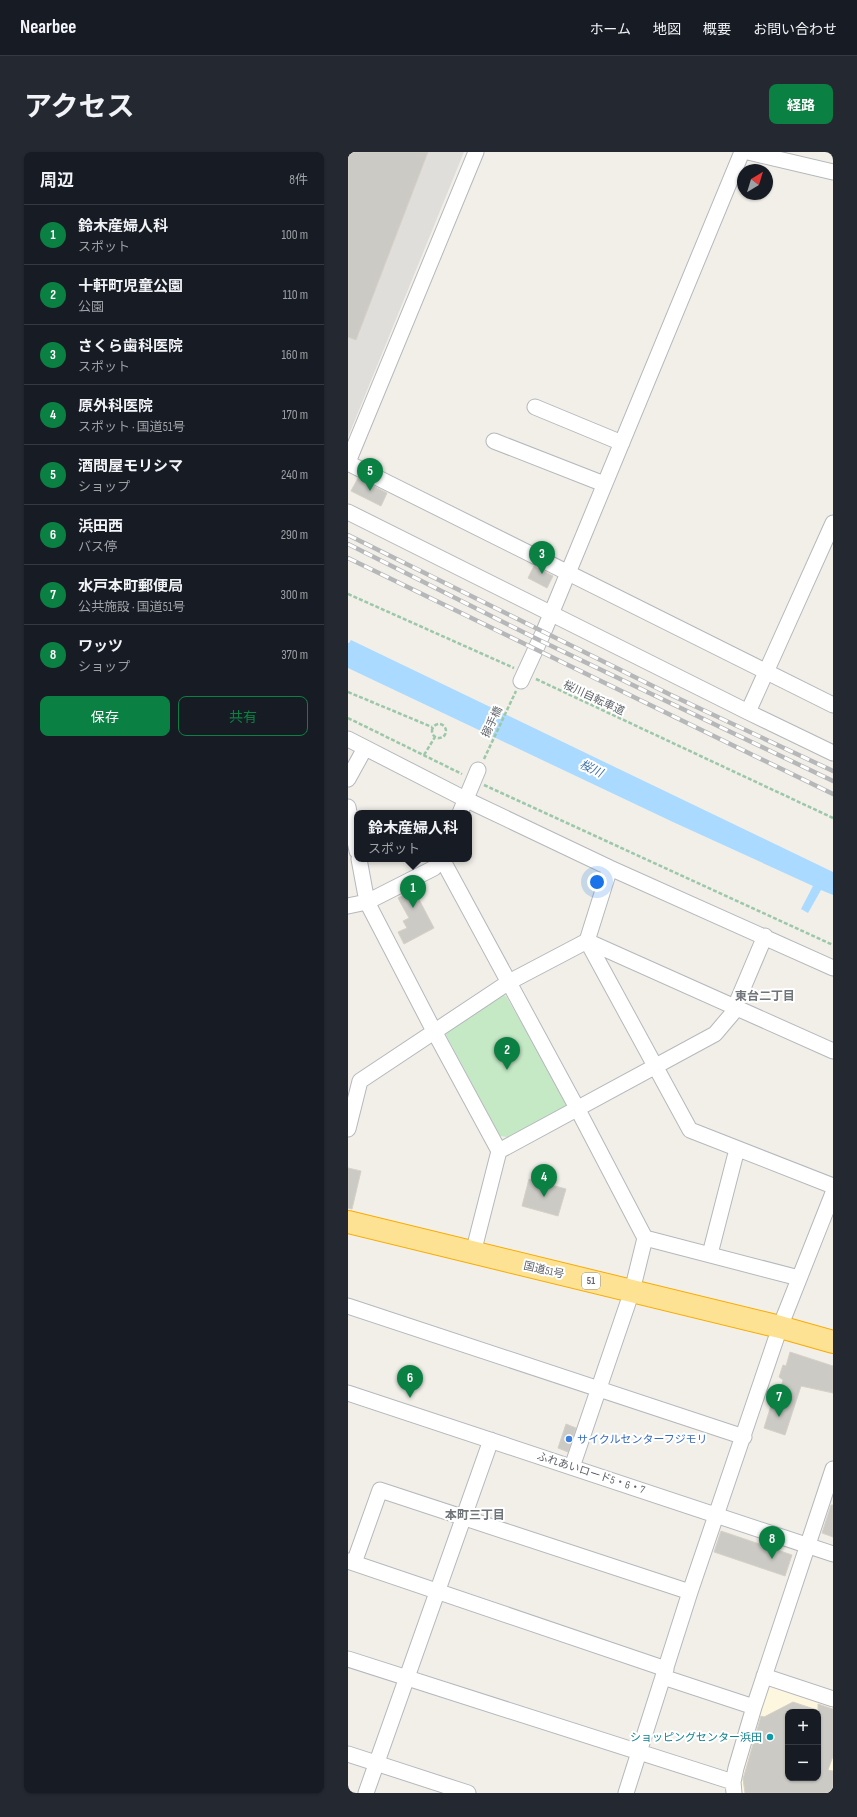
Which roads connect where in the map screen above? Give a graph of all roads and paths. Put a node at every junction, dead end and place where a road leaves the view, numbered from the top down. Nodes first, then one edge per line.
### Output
1 (476, 152) edge
2 (742, 152) edge
3 (748, 152) edge
4 (833, 172) edge
5 (535, 407) dead end
6 (494, 441) dead end
7 (622, 443) junction
8 (348, 463) edge
9 (604, 484) junction
10 (348, 512) edge
11 (833, 523) edge
12 (568, 572) junction
13 (348, 594) edge
14 (551, 614) junction
15 (767, 672) junction
16 (523, 677) junction
17 (348, 692) edge
18 (833, 705) edge
19 (748, 712) junction
20 (348, 718) edge
21 (432, 727) junction
22 (435, 737) junction
23 (348, 740) edge
24 (365, 748) junction
25 (833, 753) edge
26 (424, 755) junction
27 (476, 775) junction
28 (348, 779) edge
29 (466, 798) junction
30 (348, 807) edge
31 (461, 810) edge
32 (833, 818) edge
33 (354, 836) edge
34 (360, 862) edge
35 (439, 862) edge
36 (444, 862) edge
37 (610, 868) junction
38 (367, 902) junction
39 (348, 906) edge
40 (764, 936) junction
41 (587, 941) junction
42 (833, 945) edge
43 (833, 968) edge
44 (509, 982) junction
45 (735, 1006) junction
46 (434, 1031) junction
47 (833, 1051) edge
48 (656, 1067) junction
49 (354, 1078) edge
50 (578, 1108) junction
51 (348, 1129) edge
52 (737, 1148) junction
53 (499, 1150) junction
54 (833, 1186) edge
55 (833, 1193) edge
56 (828, 1220) edge
57 (348, 1222) edge
58 (645, 1238) junction
59 (473, 1253) junction
60 (710, 1254) junction
61 (799, 1278) junction
62 (632, 1291) junction
63 (348, 1306) edge
64 (780, 1327) junction
65 (833, 1342) edge
66 (600, 1388) junction
67 (348, 1393) edge
68 (744, 1437) junction
69 (491, 1440) junction
70 (572, 1466) junction
71 (833, 1470) edge
72 (717, 1515) junction
73 (462, 1518) junction
74 (808, 1546) junction
75 (833, 1554) edge
76 (351, 1562) edge
77 (436, 1592) junction
78 (690, 1592) junction
79 (348, 1659) edge
80 (664, 1673) junction
81 (764, 1676) junction
82 (407, 1678) junction
83 (833, 1699) edge
84 (754, 1707) junction
85 (639, 1753) junction
86 (348, 1754) edge
87 (376, 1763) junction
88 (734, 1787) edge
89 (366, 1793) edge
90 (468, 1793) edge
91 (626, 1793) edge

1 - 8 street
2 - 7 street
3 - 4 street
5 - 7 street
6 - 9 street
7 - 9 street
8 - 12 street
9 - 12 street
10 - 14 street
11 - 15 street
12 - 14 street
12 - 15 street
13 - 16 path, 桜川自転車道
14 - 16 street
14 - 19 street
15 - 18 street
15 - 19 street
16 - 27 path, 搦手橋
16 - 32 path, 桜川自転車道
17 - 21 path
19 - 25 street
20 - 26 path
21 - 22 path
21 - 22 path
22 - 26 path
23 - 24 street
24 - 28 street
24 - 29 street
26 - 27 path
27 - 29 street
27 - 42 path
29 - 31 street
29 - 37 street
30 - 33 street
34 - 38 street
35 - 38 street
36 - 44 street
37 - 40 street
37 - 41 street
38 - 39 street
38 - 46 street
40 - 43 street
40 - 45 street
41 - 44 street
41 - 45 street
41 - 48 street
44 - 46 street
44 - 50 street
45 - 47 street
45 - 48 street
46 - 49 street
46 - 53 street
48 - 50 street
48 - 52 street
49 - 51 street
50 - 53 street
50 - 58 street
52 - 54 street
52 - 60 street
53 - 59 street
55 - 56 street
56 - 61 street
57 - 59 highway, 国道51号 / 51
58 - 60 street
58 - 62 street
59 - 62 highway, 国道51号 / 51
60 - 61 street
61 - 64 street
62 - 64 highway, 国道51号 / 51
62 - 66 street
63 - 66 street
64 - 65 highway, 国道51号 / 51
64 - 68 street
66 - 68 street
66 - 70 street
67 - 69 street, ふれあいロード5・6・7
68 - 72 street
69 - 70 street, ふれあいロード5・6・7
69 - 73 street
70 - 72 street, ふれあいロード5・6・7
71 - 74 street
72 - 74 street, ふれあいロード5・6・7
72 - 78 street
73 - 76 street
73 - 77 street
73 - 78 street
74 - 75 street, ふれあいロード5・6・7
74 - 81 street
76 - 77 street
77 - 80 street
77 - 82 street
78 - 80 street
79 - 82 street
80 - 84 street
80 - 85 street
81 - 83 street
81 - 84 street
82 - 85 street
82 - 87 street
84 - 88 street
85 - 88 street
85 - 91 street
86 - 87 street
87 - 89 street
87 - 90 street

